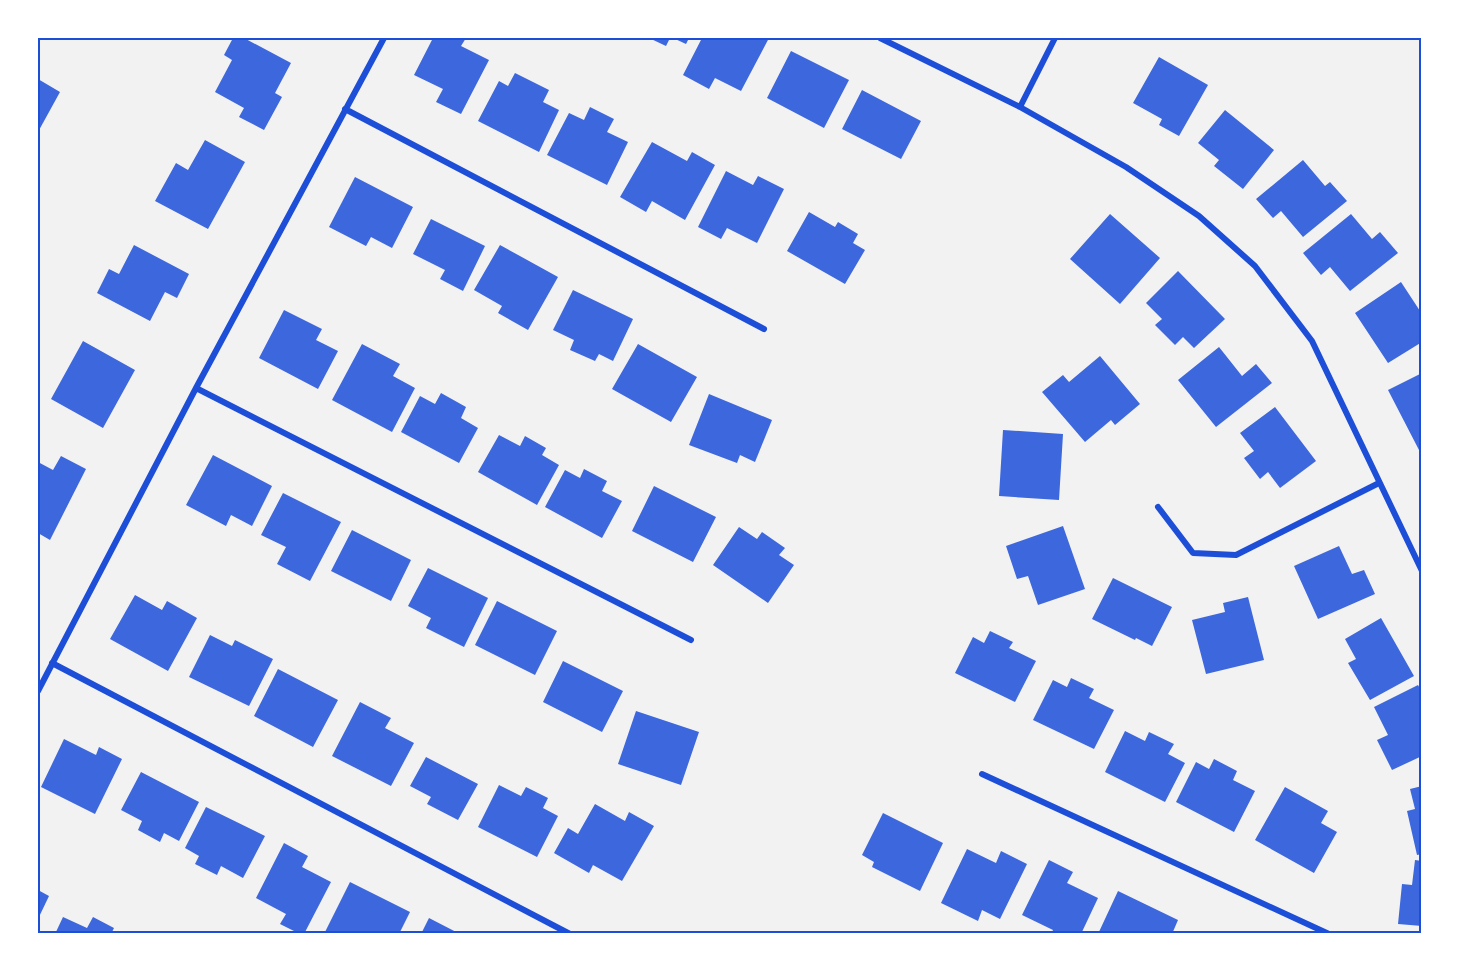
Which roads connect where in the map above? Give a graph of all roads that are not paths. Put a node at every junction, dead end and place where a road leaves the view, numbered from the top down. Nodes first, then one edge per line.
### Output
1 (384, 38) edge
2 (880, 38) edge
3 (1055, 38) edge
4 (1020, 107) junction
5 (345, 109) junction
6 (764, 329) dead end
7 (196, 388) junction
8 (1379, 483) junction
9 (1158, 507) dead end
10 (1422, 571) edge
11 (691, 640) dead end
12 (52, 663) junction
13 (38, 691) edge
14 (982, 774) dead end
15 (570, 933) edge
16 (1329, 933) edge

1 - 5 street
2 - 4 street
3 - 4 street
4 - 8 street
5 - 6 street
5 - 7 street
7 - 11 street
7 - 12 street
8 - 9 street
8 - 10 street
12 - 13 street
12 - 15 street
14 - 16 street

